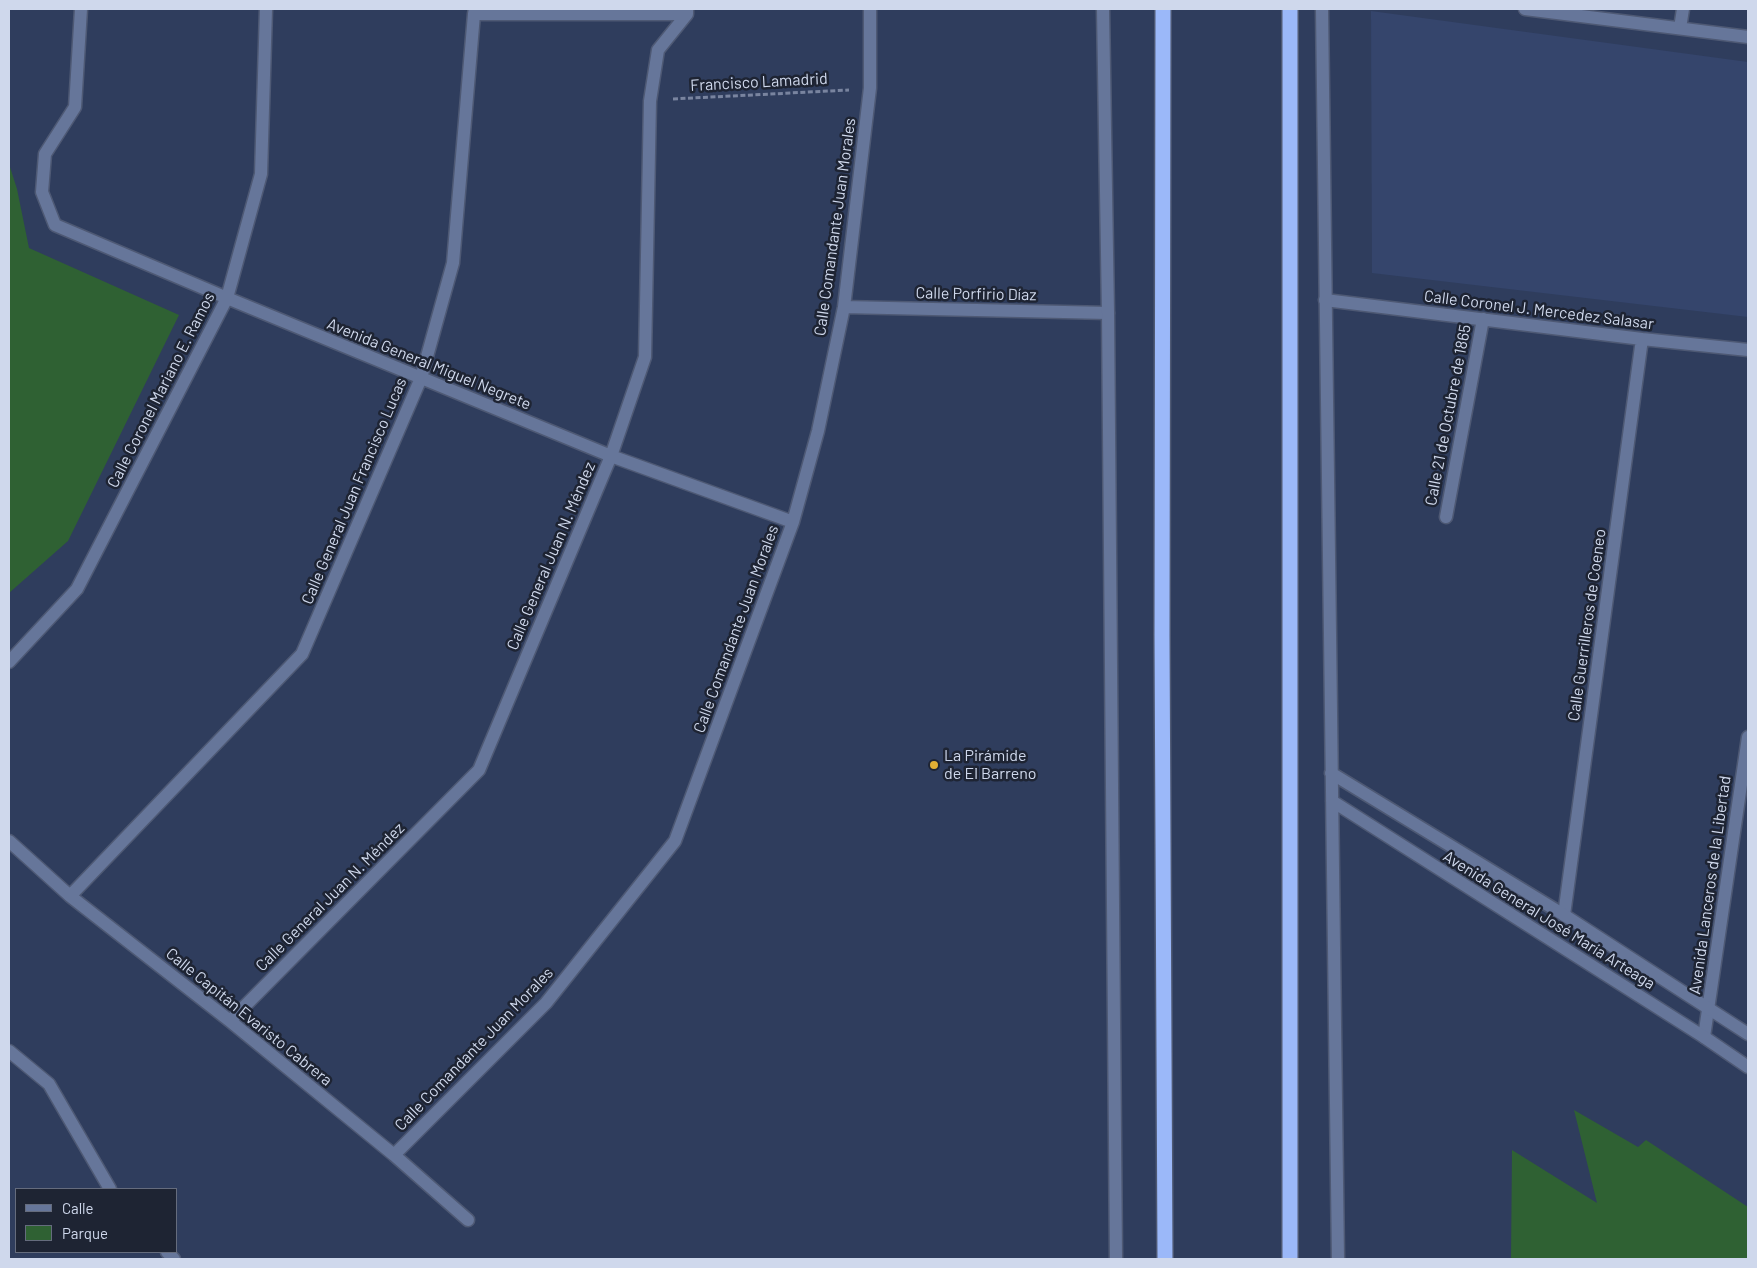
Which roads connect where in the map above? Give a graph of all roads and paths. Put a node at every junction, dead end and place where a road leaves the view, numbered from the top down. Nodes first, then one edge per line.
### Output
1 (81, 9) edge
2 (266, 9) edge
3 (870, 9) edge
4 (1104, 9) edge
5 (1162, 9) edge
6 (1290, 9) edge
7 (1322, 9) edge
8 (1525, 9) edge
9 (1683, 9) edge
10 (475, 11) edge
11 (687, 11) edge
12 (1680, 28) junction
13 (1748, 37) edge
14 (870, 88) junction
15 (650, 101) junction
16 (227, 298) junction
17 (1325, 300) junction
18 (844, 308) junction
19 (1108, 313) junction
20 (1483, 319) junction
21 (1642, 339) junction
22 (1748, 350) edge
23 (420, 378) junction
24 (610, 456) junction
25 (1446, 517) dead end
26 (793, 522) junction
27 (9, 662) edge
28 (1748, 737) edge
29 (1331, 773) junction
30 (1332, 801) junction
31 (9, 841) edge
32 (70, 896) junction
33 (1564, 915) junction
34 (1708, 1009) junction
35 (230, 1021) junction
36 (1748, 1034) edge
37 (1704, 1037) junction
38 (9, 1051) edge
39 (1748, 1067) edge
40 (394, 1155) junction
41 (109, 1188) edge
42 (468, 1220) dead end
43 (1165, 1221) junction
44 (1116, 1259) edge
45 (1159, 1259) edge
46 (1165, 1259) edge
47 (1290, 1259) edge
48 (1338, 1259) edge

1 - 16 street, Avenida General Miguel Negrete
2 - 16 street, Calle Coronel Mariano E. Ramos
3 - 14 street, Calle Comandante Juan Morales
4 - 19 street
5 - 43 highway
6 - 47 highway
7 - 17 street
8 - 12 street
9 - 12 street
10 - 11 street
10 - 23 street, Calle General Juan Francisco Lucas
11 - 15 street, Calle General Juan N. Méndez
12 - 13 street
14 - 15 path, Francisco Lamadrid
14 - 18 street, Calle Comandante Juan Morales
15 - 24 street, Calle General Juan N. Méndez
16 - 23 street, Avenida General Miguel Negrete
16 - 27 street, Calle Coronel Mariano E. Ramos
17 - 20 street, Calle Coronel J. Mercedez Salasar
17 - 29 street
18 - 19 street, Calle Porfirio Díaz
18 - 26 street, Calle Comandante Juan Morales
19 - 44 street
20 - 21 street, Calle Coronel J. Mercedez Salasar
20 - 25 street, Calle 21 de Octubre de 1865
21 - 22 street, Calle Coronel J. Mercedez Salasar
21 - 33 street, Calle Guerrilleros de Coeneo
23 - 24 street, Avenida General Miguel Negrete
23 - 32 street, Calle General Juan Francisco Lucas
24 - 26 street, Avenida General Miguel Negrete
24 - 35 street, Calle General Juan N. Méndez
26 - 40 street, Calle Comandante Juan Morales
28 - 34 street, Avenida Lanceros de la Libertad
29 - 30 street
29 - 33 street, Avenida General José María Arteaga
30 - 37 street, Avenida General José María Arteaga
30 - 48 street
31 - 32 street, Calle Capitán Evaristo Cabrera
32 - 35 street, Calle Capitán Evaristo Cabrera
33 - 34 street, Avenida General José María Arteaga
34 - 36 street, Avenida General José María Arteaga
34 - 37 street, Avenida Lanceros de la Libertad
35 - 40 street, Calle Capitán Evaristo Cabrera
37 - 39 street, Avenida General José María Arteaga
38 - 41 street
40 - 42 street, Calle Capitán Evaristo Cabrera
43 - 45 highway
43 - 46 highway

